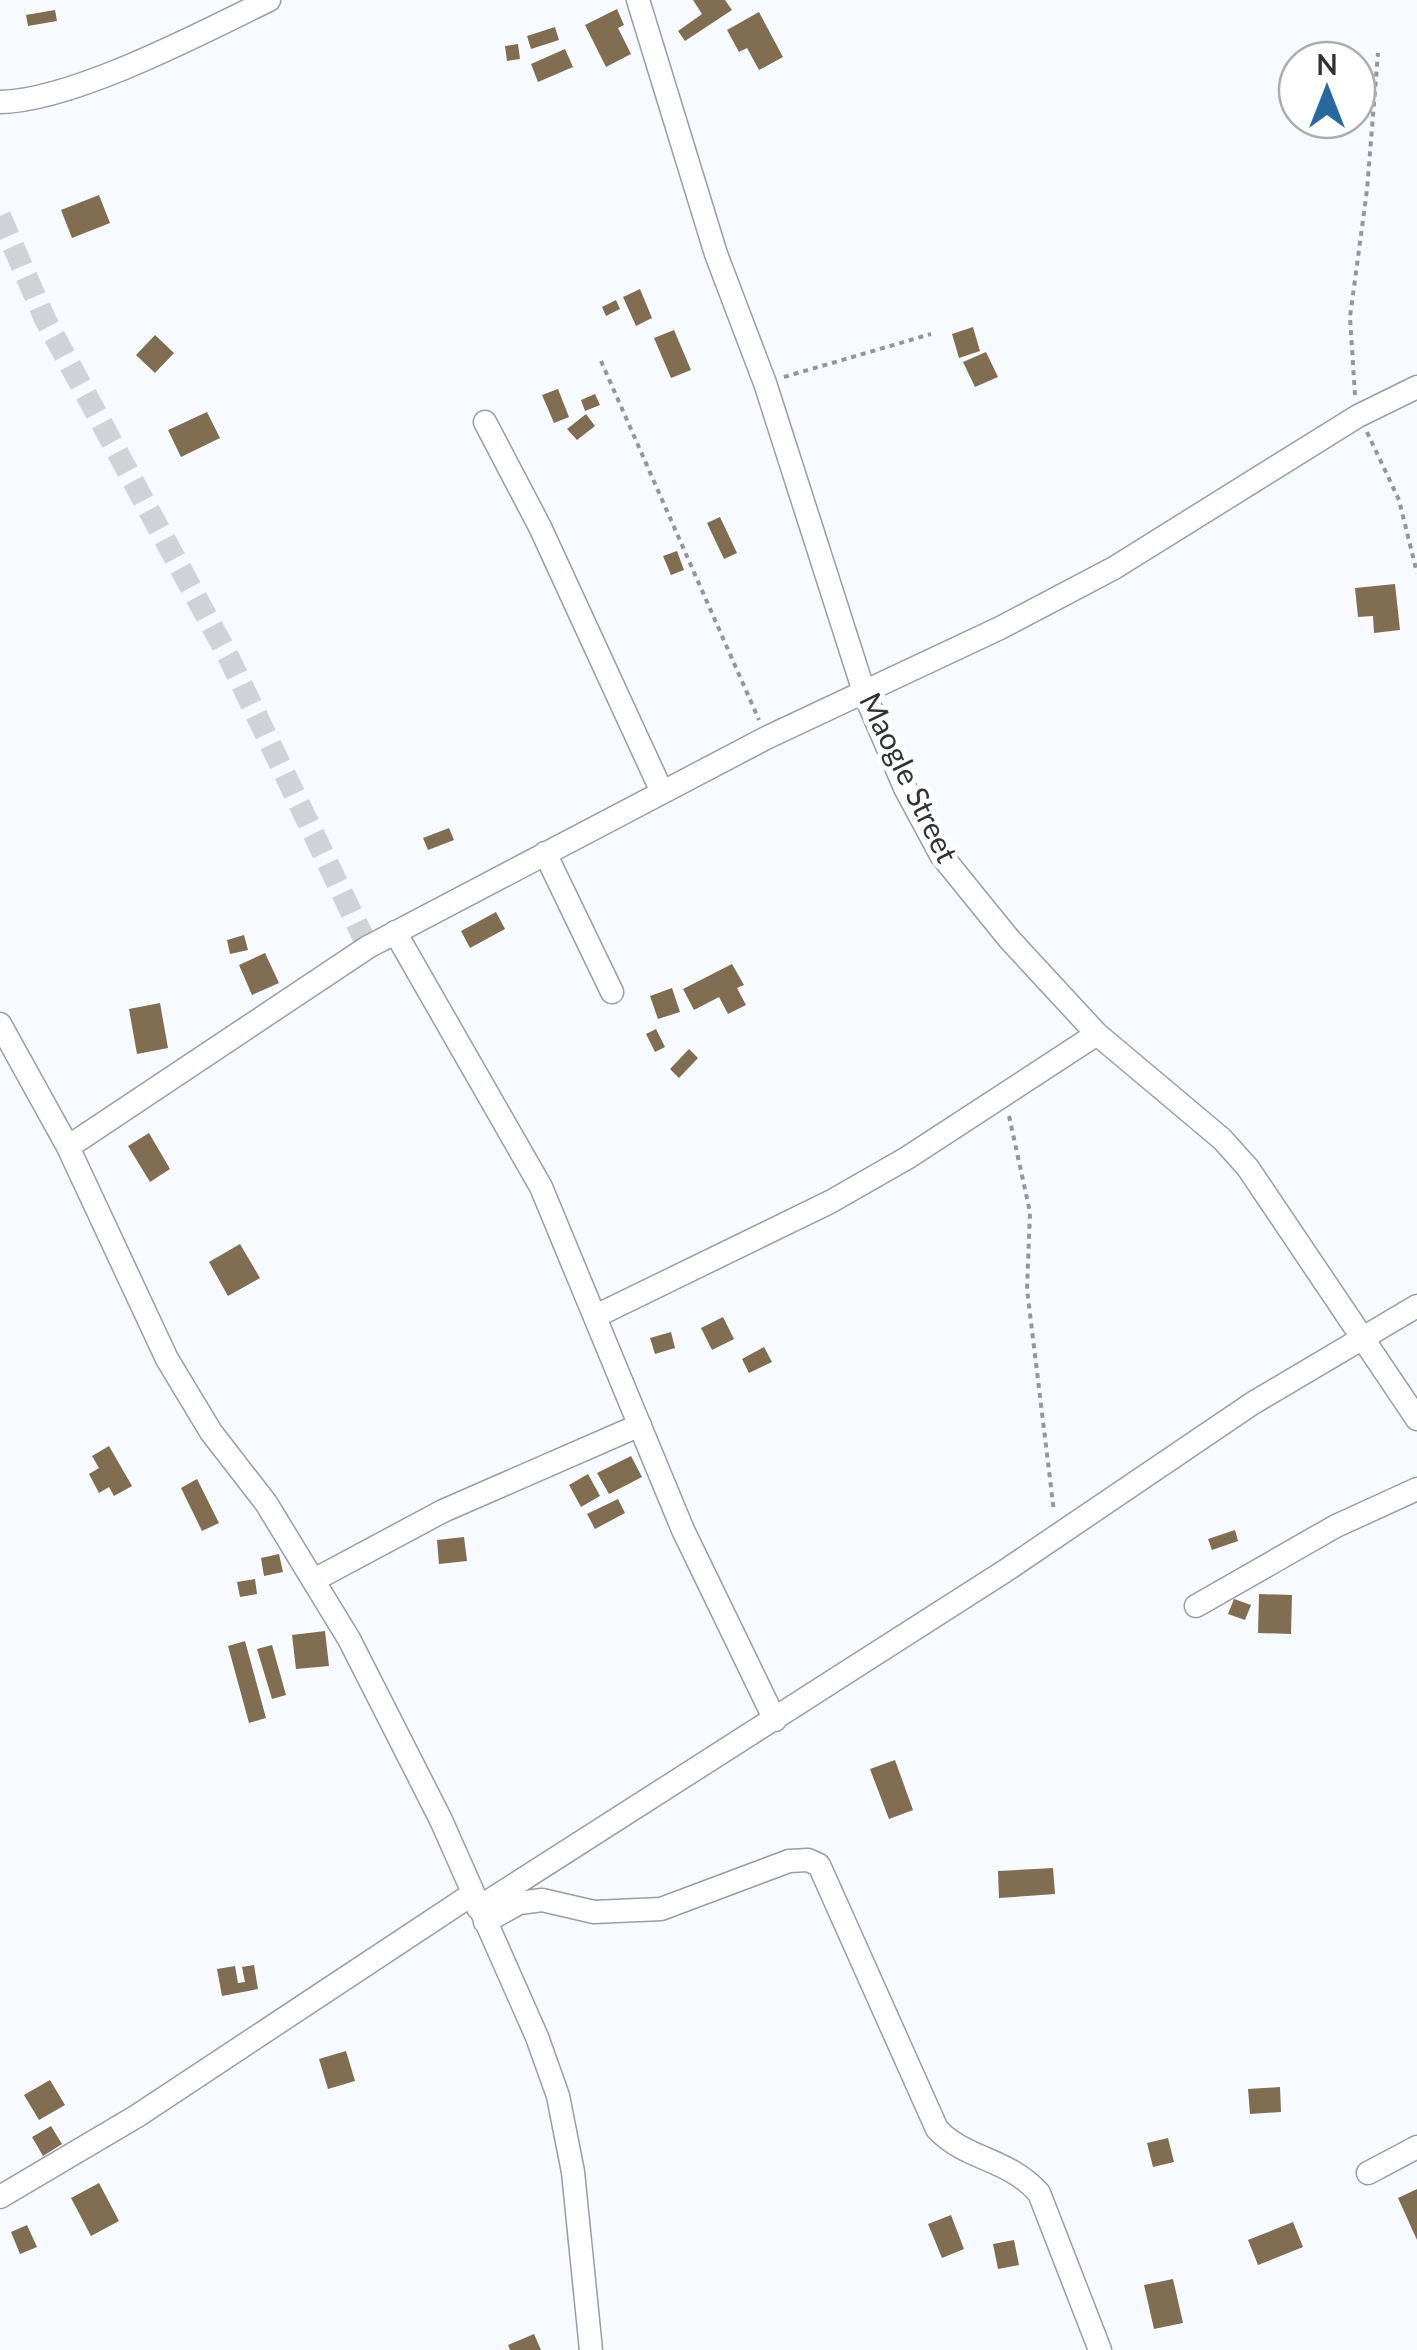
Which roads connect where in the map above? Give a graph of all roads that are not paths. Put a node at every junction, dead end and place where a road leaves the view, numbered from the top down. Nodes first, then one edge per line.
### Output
1 (269, 0) edge
2 (638, 0) edge
3 (0, 102) edge
4 (1417, 388) edge
5 (486, 422) dead end
6 (864, 695) junction
7 (662, 792) junction
8 (545, 853) junction
9 (396, 932) junction
10 (612, 992) dead end
11 (0, 1024) edge
12 (1097, 1034) junction
13 (68, 1147) junction
14 (1417, 1306) edge
15 (598, 1315) junction
16 (1365, 1337) junction
17 (1417, 1418) edge
18 (640, 1425) junction
19 (1417, 1489) edge
20 (314, 1580) junction
21 (1196, 1606) dead end
22 (774, 1720) junction
23 (478, 1908) junction
24 (1417, 2147) edge
25 (1368, 2173) dead end
26 (0, 2197) edge
27 (591, 2350) edge
28 (1100, 2350) edge

1 - 3 street
2 - 6 street, Maogle Street
4 - 6 street
5 - 7 street
6 - 7 street
6 - 12 street, Maogle Street
7 - 8 street
8 - 9 street
8 - 10 street
9 - 13 street
9 - 15 street
11 - 13 street
12 - 15 street
12 - 16 street, Maogle Street
13 - 20 street
14 - 16 street
15 - 18 street
16 - 17 street, Maogle Street
16 - 22 street
18 - 20 street
18 - 22 street
19 - 21 street
20 - 23 street
22 - 23 street
23 - 26 street
23 - 27 street
23 - 28 street
24 - 25 street

